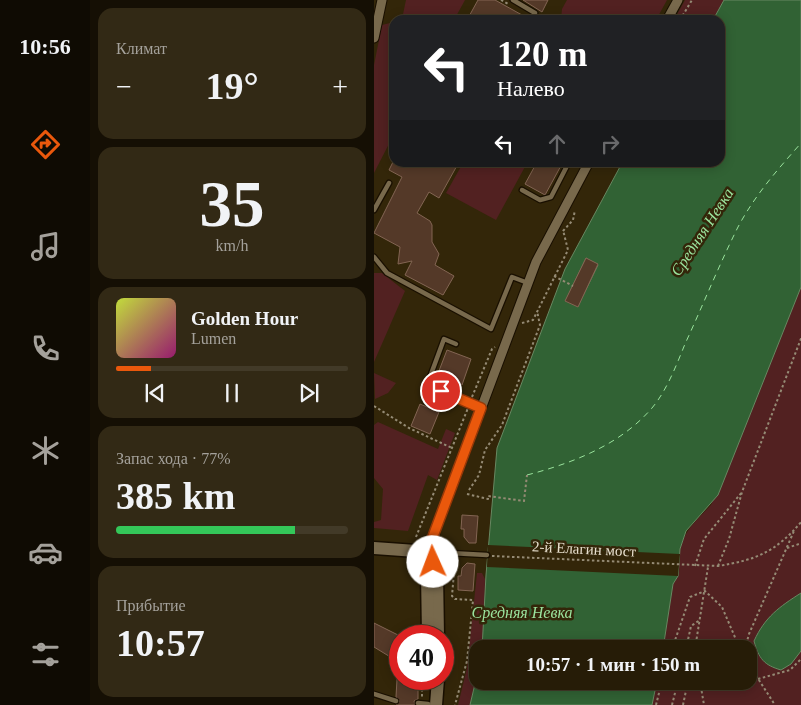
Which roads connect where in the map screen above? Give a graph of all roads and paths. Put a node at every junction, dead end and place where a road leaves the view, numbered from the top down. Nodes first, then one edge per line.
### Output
1 (382, 0) edge
2 (513, 0) edge
3 (678, 0) edge
4 (692, 0) edge
5 (535, 13) dead end
6 (670, 15) edge
7 (683, 15) edge
8 (376, 19) edge
9 (374, 38) edge
10 (566, 167) edge
11 (586, 167) edge
12 (389, 183) dead end
13 (522, 190) dead end
14 (374, 210) edge
15 (561, 225) dead end
16 (374, 257) edge
17 (554, 276) junction
18 (528, 283) junction
19 (573, 286) dead end
20 (537, 311) junction
21 (533, 320) dead end
22 (801, 336) edge
23 (456, 344) dead end
24 (374, 406) edge
25 (481, 408) junction
26 (452, 448) dead end
27 (527, 475) dead end
28 (469, 490) dead end
29 (742, 492) junction
30 (467, 494) dead end
31 (801, 521) edge
32 (795, 529) junction
33 (801, 543) edge
34 (374, 548) edge
35 (787, 548) junction
36 (430, 552) junction
37 (487, 555) joint
38 (455, 561) dead end
39 (695, 566) junction
40 (718, 566) junction
41 (708, 567) junction
42 (705, 591) junction
43 (700, 620) junction
44 (428, 625) edge
45 (438, 625) edge
46 (675, 640) edge
47 (688, 640) edge
48 (697, 640) edge
49 (736, 640) edge
50 (747, 640) edge
51 (801, 658) edge
52 (758, 680) joint
53 (429, 690) edge
54 (429, 690) edge
55 (660, 690) edge
56 (676, 690) edge
57 (686, 690) edge
58 (701, 690) edge
59 (374, 694) edge
60 (396, 702) dead end
61 (426, 704) edge
62 (455, 705) edge
63 (656, 705) edge
64 (672, 705) edge
65 (682, 705) edge
66 (704, 705) edge
67 (775, 705) edge

1 - 8 street
2 - 5 lane
3 - 6 street
4 - 7 path
8 - 9 street
10 - 13 lane
11 - 18 street
12 - 14 lane
15 - 17 path
16 - 18 lane
17 - 19 path
17 - 20 path
18 - 25 street
20 - 21 path
20 - 28 path
22 - 29 path
23 - 25 lane
24 - 26 path
25 - 36 street
27 - 30 path
29 - 39 path
29 - 40 path
31 - 32 path
32 - 35 path
32 - 40 path, 2-й Елагин мост
33 - 35 path
34 - 36 street
35 - 50 path
36 - 37 lane
36 - 44 street
36 - 45 street
37 - 39 path, 2-й Елагин мост
38 - 62 path
39 - 41 path, 2-й Елагин мост
40 - 41 path, 2-й Елагин мост
41 - 42 path
42 - 43 path
42 - 46 path
42 - 49 path
43 - 47 path
43 - 48 path
51 - 52 path
52 - 67 path
53 - 61 street
54 - 61 path
55 - 63 path
56 - 64 path
57 - 65 path
58 - 66 path
59 - 60 lane

